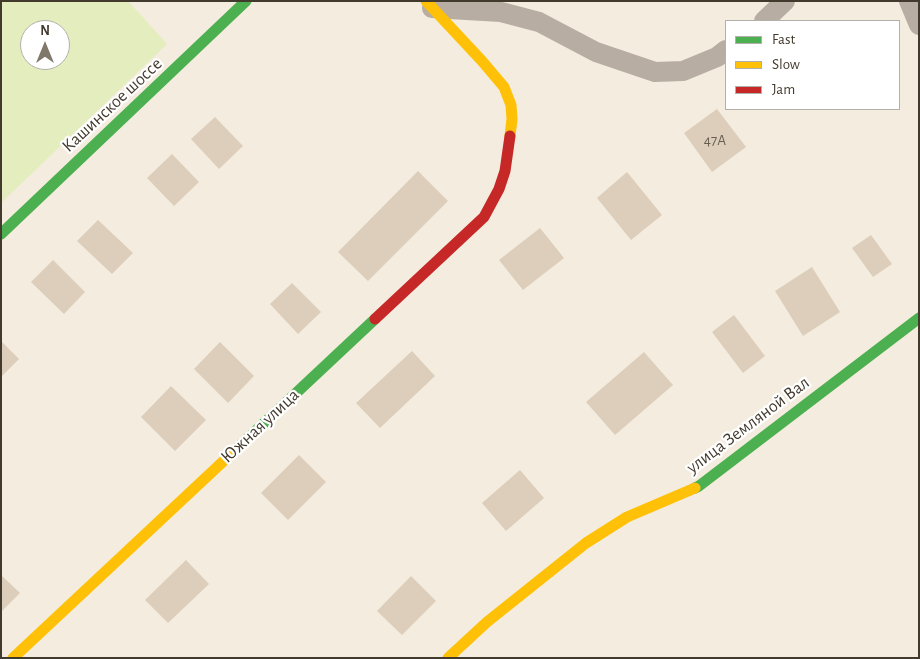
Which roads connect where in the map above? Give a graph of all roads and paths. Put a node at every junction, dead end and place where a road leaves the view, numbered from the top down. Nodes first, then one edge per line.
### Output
1 (246, 1) edge
2 (785, 1) edge
3 (909, 1) edge
4 (429, 5) edge
5 (765, 20) edge
6 (919, 25) edge
7 (725, 51) edge
8 (1, 234) edge
9 (919, 318) edge
10 (13, 658) edge
11 (448, 658) edge

1 - 8 street, Кашинское шоссе
2 - 5 street
3 - 6 street
4 - 7 street
4 - 10 street, Южная улица
9 - 11 street, улица Земляной Вал

